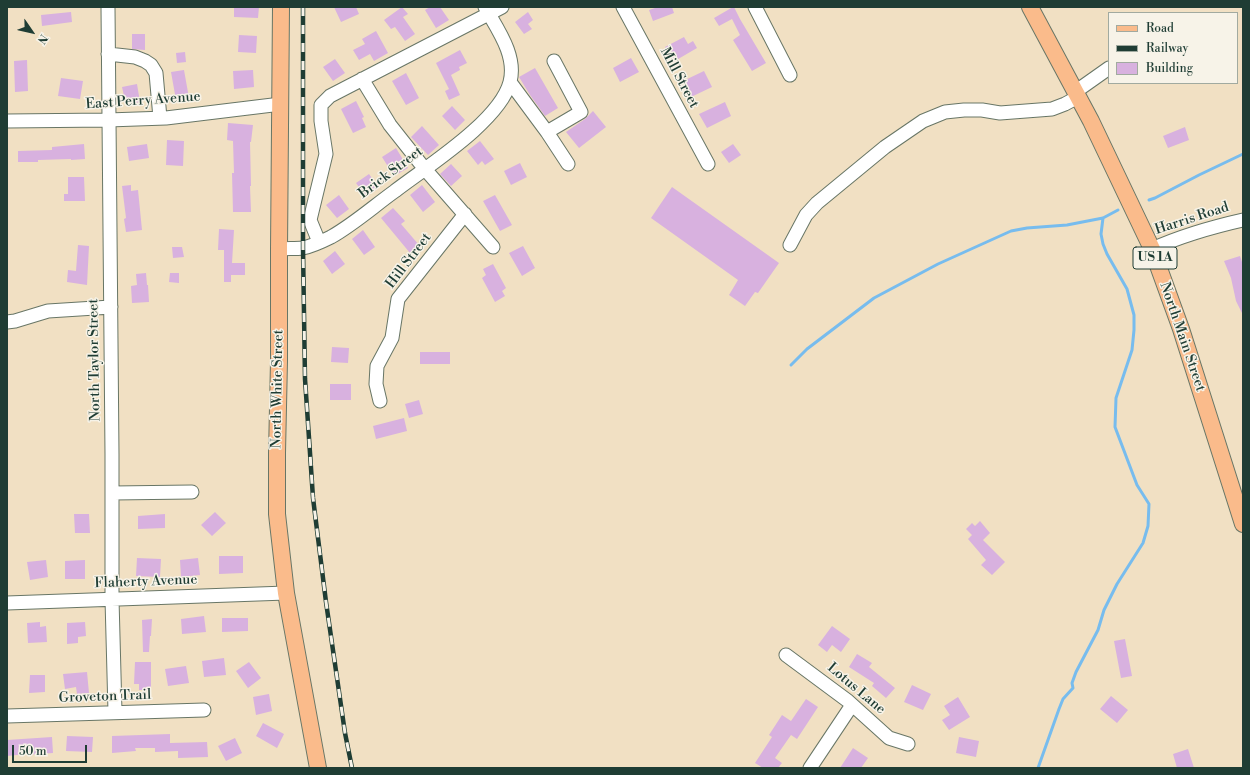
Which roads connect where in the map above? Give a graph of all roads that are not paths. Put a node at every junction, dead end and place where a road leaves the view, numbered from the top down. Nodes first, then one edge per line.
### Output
1 (108, 7) edge
2 (281, 7) edge
3 (502, 7) edge
4 (623, 7) edge
5 (1030, 7) edge
6 (758, 8) edge
7 (487, 10) edge
8 (108, 54) junction
9 (554, 61) dead end
10 (1108, 69) edge
11 (790, 75) dead end
12 (362, 79) junction
13 (508, 88) junction
14 (1077, 95) junction
15 (281, 104) junction
16 (160, 118) junction
17 (108, 120) junction
18 (7, 121) edge
19 (547, 132) junction
20 (568, 164) dead end
21 (708, 164) dead end
22 (424, 168) junction
23 (465, 214) junction
24 (1243, 220) edge
25 (319, 242) junction
26 (790, 245) dead end
27 (493, 247) dead end
28 (279, 249) junction
29 (1152, 249) junction
30 (110, 307) junction
31 (7, 322) edge
32 (380, 401) dead end
33 (192, 492) dead end
34 (112, 493) junction
35 (1243, 524) edge
36 (286, 593) junction
37 (112, 599) junction
38 (7, 603) edge
39 (786, 656) dead end
40 (852, 705) junction
41 (204, 710) dead end
42 (115, 712) junction
43 (7, 716) edge
44 (908, 744) dead end
45 (318, 768) edge
46 (810, 768) edge

1 - 8 street, North Taylor Street
2 - 15 main road, North White Street
3 - 7 street
4 - 21 street, Mill Street
5 - 14 main road, North Main Street / US 1A
6 - 11 street
7 - 12 street
7 - 13 street
8 - 16 street
8 - 17 street, North Taylor Street
9 - 19 street
10 - 14 street
12 - 22 street
12 - 25 street
13 - 19 street
13 - 22 street, Brick Street
14 - 26 street
14 - 29 main road, North Main Street / US 1A
15 - 16 street, East Perry Avenue
15 - 28 main road, North White Street
16 - 17 street, East Perry Avenue
17 - 18 street, East Perry Avenue
17 - 30 street, North Taylor Street
19 - 20 street
22 - 23 street
22 - 25 street, Brick Street
23 - 27 street
23 - 32 street, Hill Street
24 - 29 street, Harris Road
25 - 28 street, Brick Street
28 - 36 main road, North White Street
29 - 35 main road, North Main Street / US 1A
30 - 31 street
30 - 34 street, North Taylor Street
33 - 34 street
34 - 37 street, North Taylor Street
36 - 37 street, Flaherty Avenue
36 - 45 main road, North White Street
37 - 38 street, Flaherty Avenue
37 - 42 street, North Taylor Street
39 - 40 street, Lotus Lane
40 - 44 street, Lotus Lane
40 - 46 street
41 - 42 street, Groveton Trail
42 - 43 street, Groveton Trail

